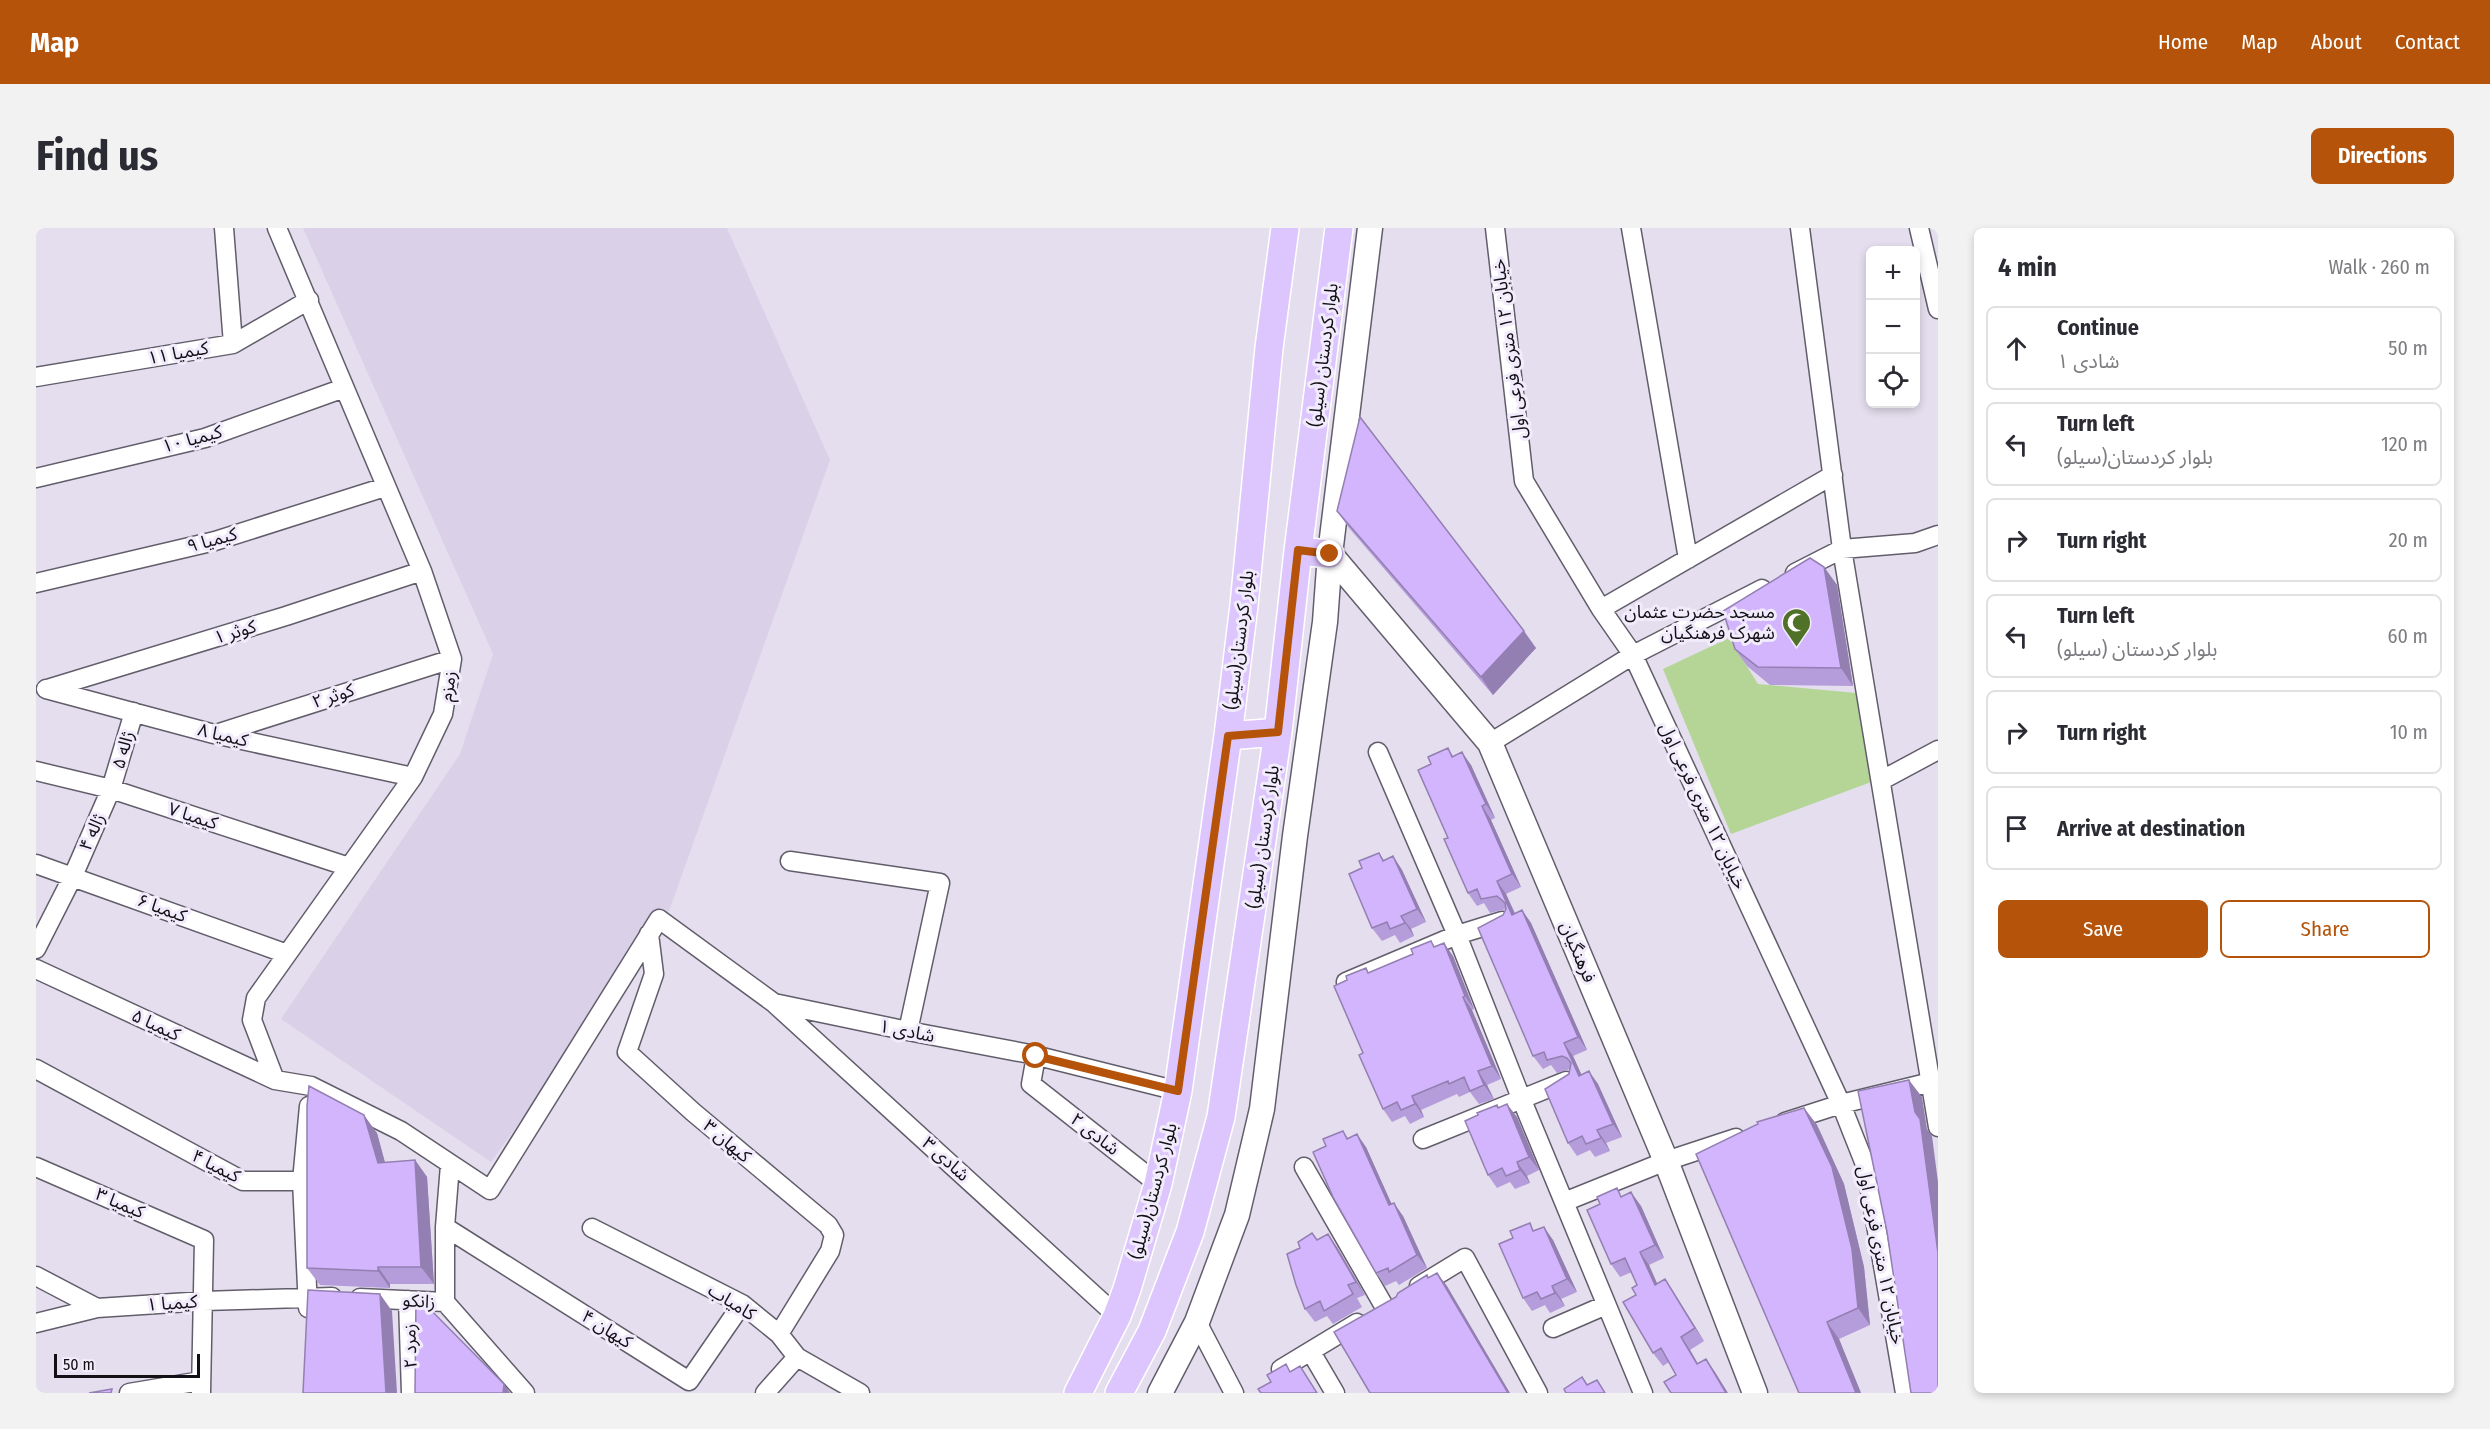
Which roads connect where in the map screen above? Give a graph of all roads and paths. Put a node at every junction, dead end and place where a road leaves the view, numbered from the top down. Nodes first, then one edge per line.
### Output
1 (224, 228) edge
2 (277, 228) edge
3 (1285, 228) edge
4 (1339, 228) edge
5 (1370, 228) edge
6 (1495, 228) edge
7 (1631, 228) edge
8 (1800, 228) edge
9 (1919, 228) edge
10 (309, 300) junction
11 (1938, 309) edge
12 (233, 344) junction
13 (36, 378) edge
14 (345, 388) junction
15 (1833, 475) junction
16 (36, 478) edge
17 (385, 487) junction
18 (1938, 535) edge
19 (1842, 549) junction
20 (1298, 550) junction
21 (1330, 554) junction
22 (1688, 559) junction
23 (422, 571) junction
24 (36, 583) edge
25 (1601, 609) junction
26 (1633, 655) junction
27 (452, 658) junction
28 (41, 687) edge
29 (134, 712) junction
30 (1278, 732) junction
31 (214, 734) junction
32 (1228, 736) junction
33 (1490, 743) junction
34 (1938, 750) edge
35 (1378, 752) dead end
36 (36, 771) edge
37 (413, 777) junction
38 (1882, 780) junction
39 (111, 789) junction
40 (790, 861) dead end
41 (36, 864) edge
42 (349, 867) junction
43 (73, 876) junction
44 (1504, 920) edge
45 (654, 926) junction
46 (1457, 935) junction
47 (36, 949) edge
48 (287, 954) junction
49 (36, 969) edge
50 (1344, 982) edge
51 (774, 1003) junction
52 (908, 1032) junction
53 (1036, 1056) junction
54 (36, 1070) edge
55 (275, 1080) junction
56 (1570, 1080) edge
57 (1931, 1082) junction
58 (311, 1086) junction
59 (1178, 1091) junction
60 (1521, 1098) junction
61 (1841, 1104) junction
62 (1938, 1127) edge
63 (1423, 1138) dead end
64 (1666, 1161) junction
65 (450, 1165) junction
66 (36, 1167) edge
67 (1304, 1167) dead end
68 (302, 1181) junction
69 (1158, 1184) junction
70 (1563, 1202) junction
71 (445, 1227) junction
72 (592, 1228) dead end
73 (36, 1276) edge
74 (309, 1296) junction
75 (408, 1300) junction
76 (204, 1301) junction
77 (445, 1302) junction
78 (742, 1304) junction
79 (1606, 1305) junction
80 (1384, 1306) junction
81 (97, 1308) junction
82 (1117, 1316) junction
83 (1197, 1322) junction
84 (36, 1323) edge
85 (1553, 1328) dead end
86 (307, 1329) edge
87 (779, 1334) junction
88 (1311, 1352) junction
89 (797, 1357) junction
90 (1281, 1369) edge
91 (201, 1387) edge
92 (134, 1392) edge
93 (411, 1393) edge
94 (525, 1393) edge
95 (765, 1393) edge
96 (861, 1393) edge
97 (1078, 1393) edge
98 (1119, 1393) edge
99 (1160, 1393) edge
100 (1234, 1393) edge
101 (1335, 1393) edge
102 (1538, 1393) edge
103 (1643, 1393) edge
104 (1755, 1393) edge
105 (1905, 1393) edge

1 - 12 street
2 - 10 street, زمزم
3 - 32 main road, بلوار کردستان(سیلو)
4 - 20 main road, بلوار کردستان (سیلو)
5 - 21 street
6 - 25 street, خیابان ۱۲ متری فرعی اول
7 - 22 street
8 - 15 street
9 - 11 street
10 - 12 street, کیمیا ۱۱
10 - 14 street, زمزم
12 - 13 street, کیمیا ۱۱
14 - 16 street, کیمیا ۱۰
14 - 17 street, زمزم
15 - 19 street
15 - 22 street
17 - 23 street, زمزم
17 - 24 street, کیمیا ۹
18 - 19 street
19 - 26 street
19 - 38 street
20 - 21 main road
20 - 30 main road, بلوار کردستان (سیلو)
21 - 33 street, فرهنگیان
21 - 83 street
22 - 25 street
23 - 27 street, زمزم
23 - 28 street, کوثر ۱
25 - 26 street, خیابان ۱۲ متری فرعی اول
26 - 33 street
26 - 61 street, خیابان ۱۲ متری فرعی اول
27 - 31 street, کوثر ۲
27 - 37 street, زمزم
28 - 29 street, کیمیا ۸
29 - 31 street, کیمیا ۸
29 - 39 street, ژاله ۵
30 - 32 main road
30 - 98 main road, بلوار کردستان (سیلو)
31 - 37 street, کیمیا ۸
32 - 59 main road, بلوار کردستان(سیلو)
33 - 64 street, فرهنگیان
34 - 38 street
35 - 46 street
36 - 39 street, کیمیا ۷
37 - 42 street, زمزم
38 - 57 street
39 - 42 street, کیمیا ۷
39 - 43 street, ژاله ۴
40 - 52 street
41 - 43 street, کیمیا ۶
42 - 48 street, زمزم
43 - 47 street, ژاله ۴
43 - 48 street, کیمیا ۶
44 - 46 street
45 - 51 street, شادی ۱
45 - 65 street
45 - 87 street, کیهان ۳
46 - 50 street
46 - 60 street
48 - 55 street, زمزم
49 - 55 street, کیمیا ۵
51 - 52 street, شادی ۱
51 - 82 street, شادی ۳
52 - 53 street, شادی ۱
53 - 59 street, شادی ۱
53 - 69 street, شادی ۲
54 - 68 street, کیمیا ۴
55 - 58 street
56 - 60 street
57 - 61 street
57 - 62 street
58 - 65 street
58 - 68 street
59 - 69 main road, بلوار کردستان(سیلو)
60 - 63 street
60 - 70 street
61 - 64 street
61 - 105 street, خیابان ۱۲ متری فرعی اول
64 - 70 street
64 - 104 street, فرهنگیان
65 - 71 street
66 - 76 street, کیمیا ۳
67 - 80 street
68 - 74 street
69 - 82 main road, بلوار کردستان(سیلو)
70 - 79 street
71 - 77 street
71 - 78 street, کیهان ۴
72 - 78 street, کامیاب
73 - 81 street
74 - 75 street, زانکو
74 - 76 street, کیمیا ۱
74 - 86 street
75 - 77 street, زانکو
75 - 93 street, زمرد ۲
76 - 81 street, کیمیا ۱
76 - 91 street
77 - 94 street, زانکو
78 - 87 street, کامیاب
79 - 85 street
79 - 103 street
80 - 88 street
80 - 102 street
81 - 84 street, کیمیا ۱
82 - 97 main road, بلوار کردستان(سیلو)
83 - 99 street
83 - 100 street
87 - 89 street, کامیاب
88 - 90 street
88 - 101 street
89 - 95 street
89 - 96 street, کامیاب
91 - 92 street

